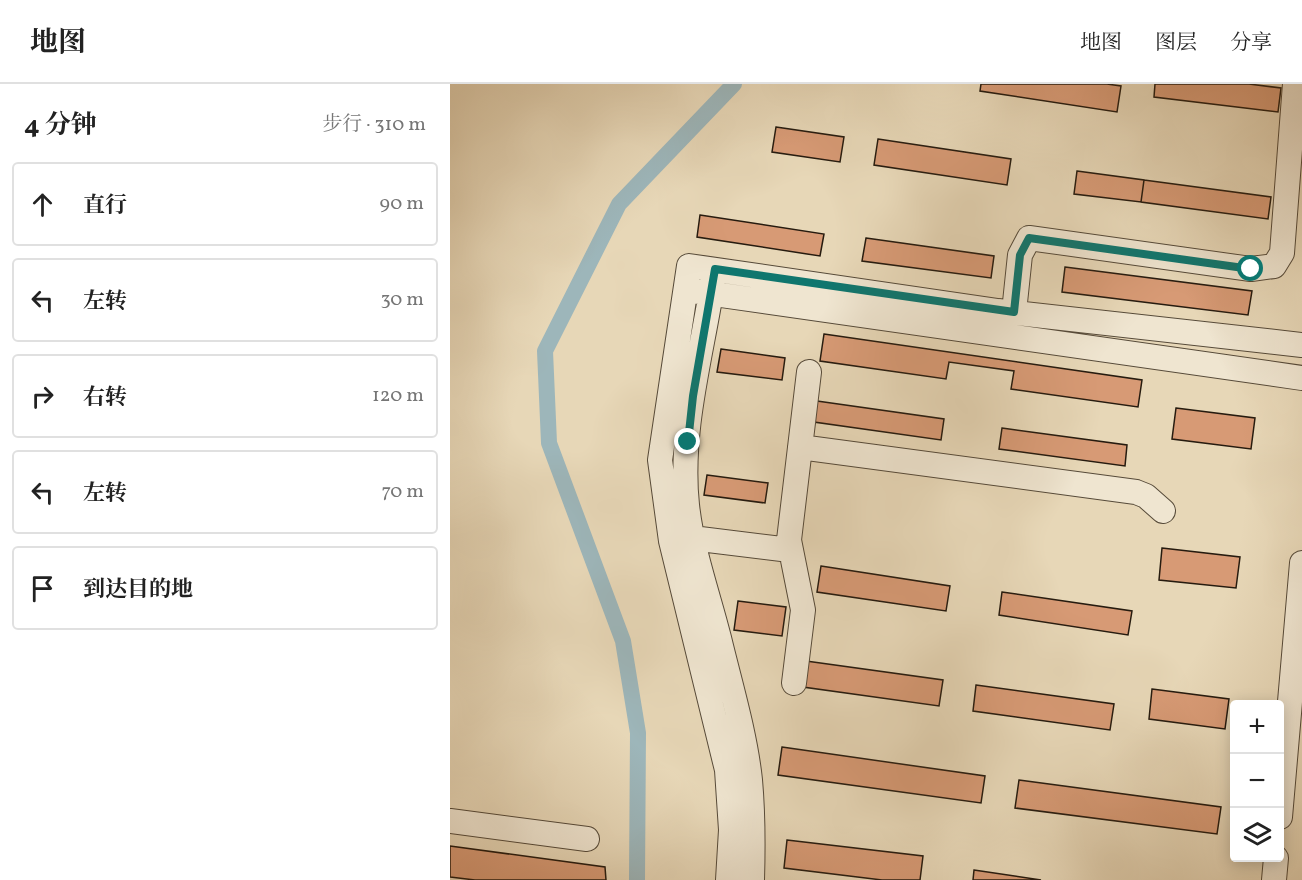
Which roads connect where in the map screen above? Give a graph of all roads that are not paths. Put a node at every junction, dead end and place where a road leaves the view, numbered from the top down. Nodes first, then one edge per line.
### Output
1 (1295, 84) edge
2 (715, 269) junction
3 (686, 290) junction
4 (711, 294) junction
5 (1014, 312) junction
6 (1302, 345) edge
7 (809, 372) dead end
8 (1302, 378) edge
9 (800, 447) junction
10 (1163, 511) dead end
11 (692, 538) junction
12 (790, 550) junction
13 (1302, 563) edge
14 (794, 683) dead end
15 (1281, 808) edge
16 (450, 821) edge
17 (588, 839) dead end
18 (1276, 862) edge
19 (728, 880) edge
20 (752, 880) edge
21 (1274, 880) edge

1 - 5 street
2 - 3 street
2 - 4 street
2 - 5 street
3 - 4 street
3 - 19 street
4 - 8 street
4 - 11 street
5 - 6 street
7 - 9 street
9 - 10 street
9 - 12 street
11 - 12 street
11 - 20 street
12 - 14 street
13 - 15 street
16 - 17 street
18 - 21 street

